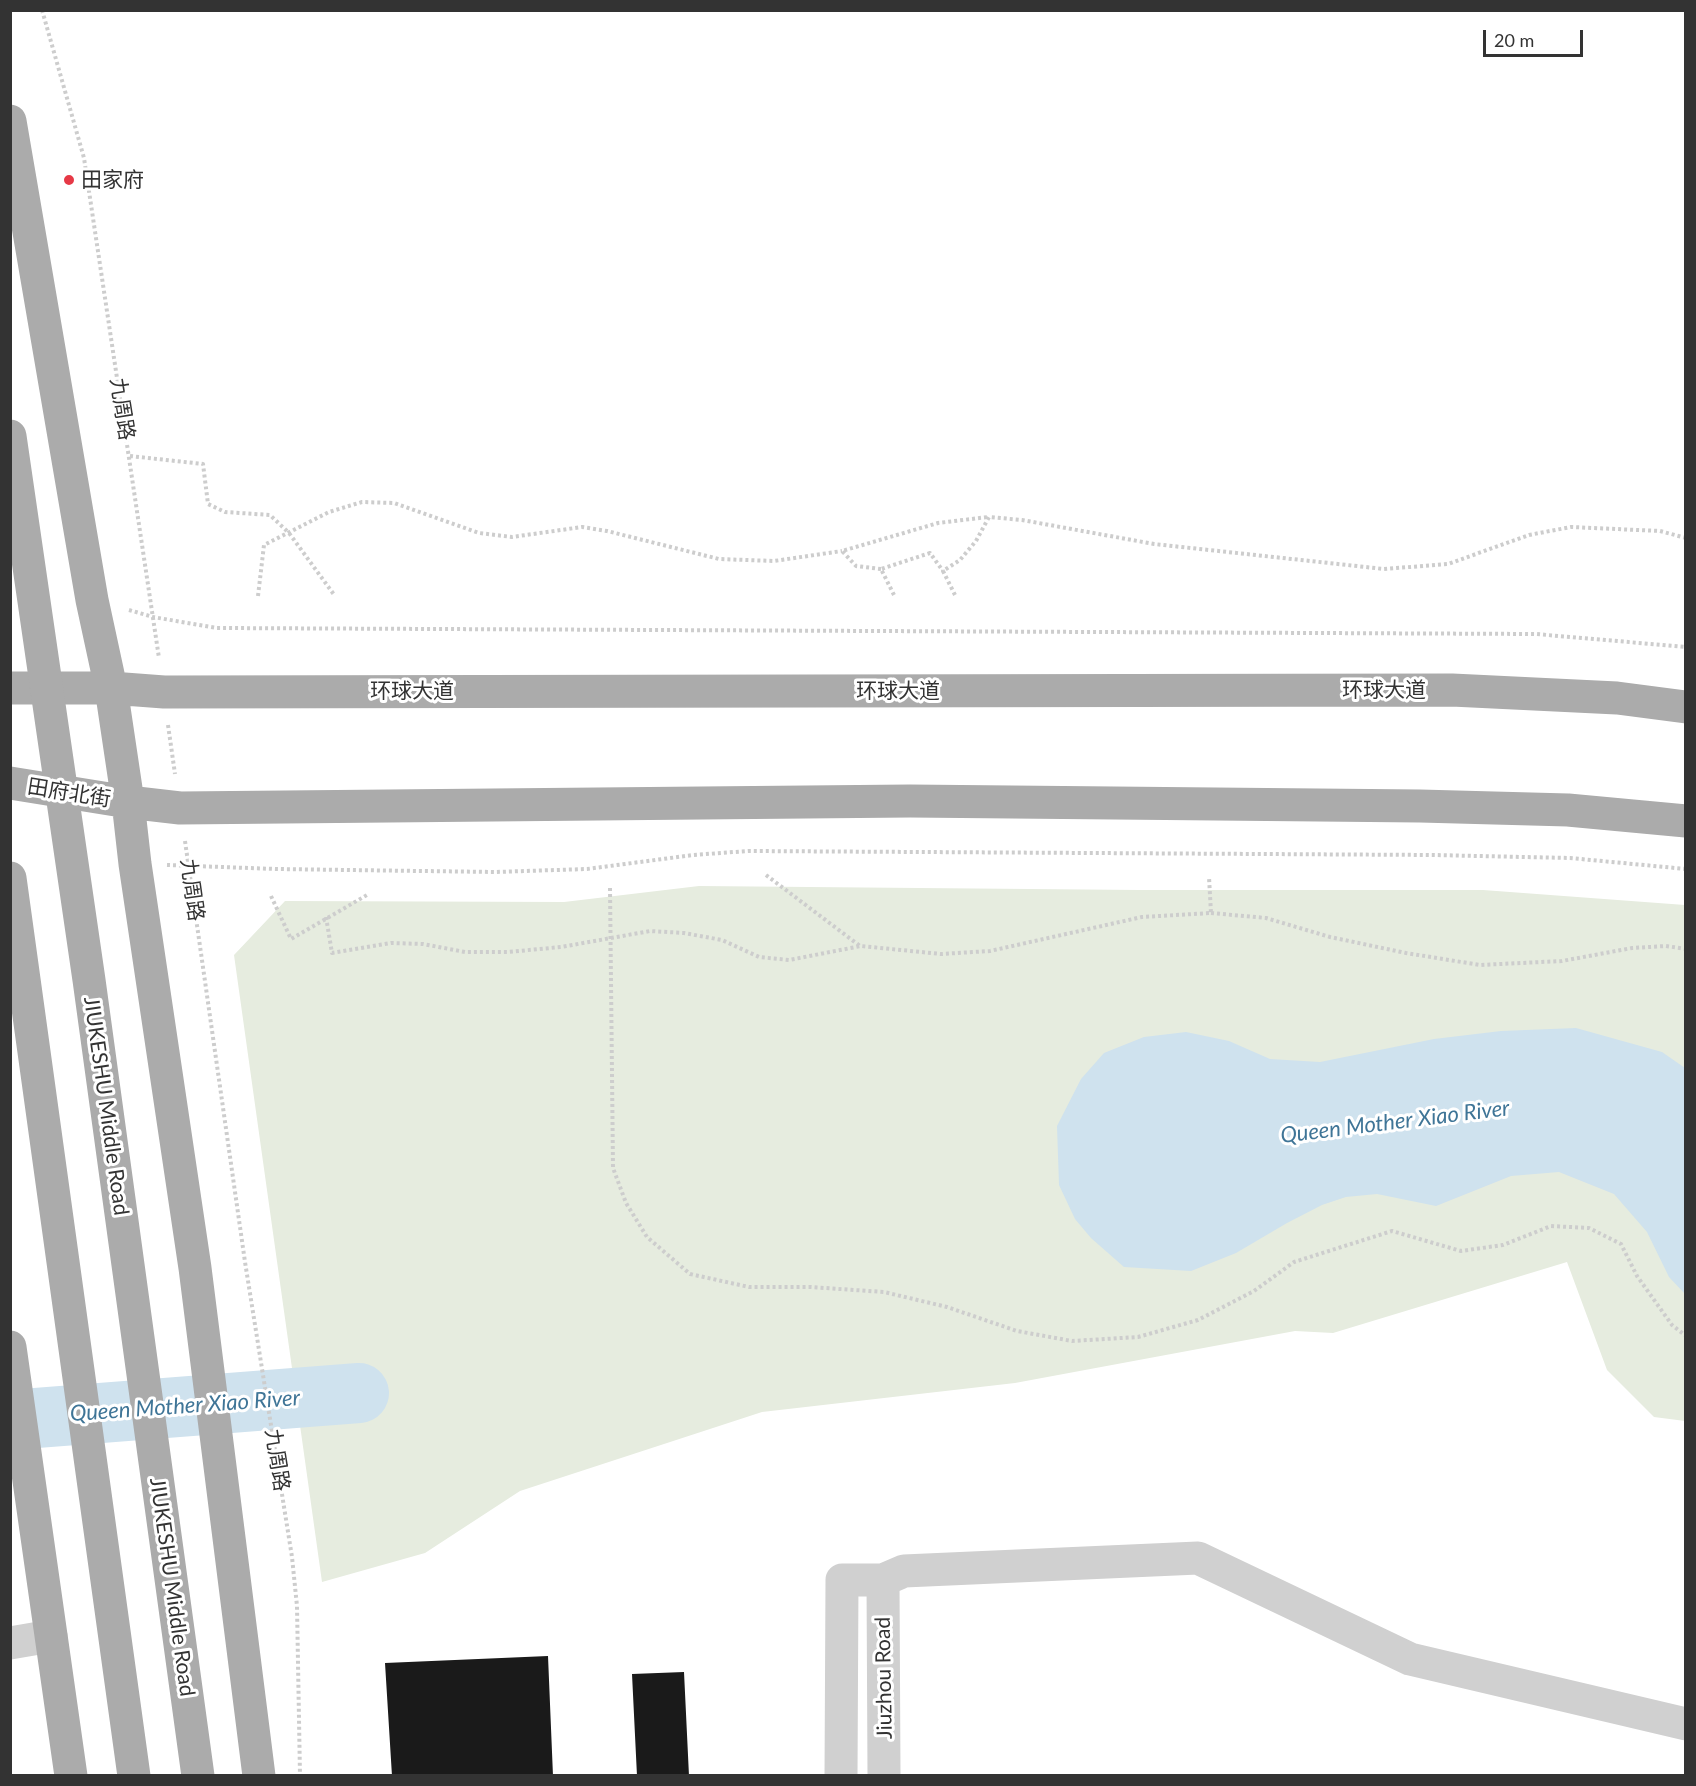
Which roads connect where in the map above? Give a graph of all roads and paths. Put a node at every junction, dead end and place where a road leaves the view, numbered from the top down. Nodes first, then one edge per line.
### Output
1 (42, 10) edge
2 (10, 121) edge
3 (10, 436) edge
4 (129, 456) junction
5 (989, 517) junction
6 (289, 533) junction
7 (1686, 538) edge
8 (842, 551) junction
9 (881, 569) junction
10 (942, 571) junction
11 (894, 595) dead end
12 (955, 595) dead end
13 (258, 596) dead end
14 (335, 596) dead end
15 (92, 600) junction
16 (153, 617) junction
17 (1686, 647) edge
18 (10, 688) edge
19 (111, 688) junction
20 (164, 692) junction
21 (1686, 707) edge
22 (10, 783) edge
23 (128, 802) junction
24 (180, 808) junction
25 (1686, 821) edge
26 (135, 864) junction
27 (188, 865) junction
28 (1686, 869) edge
29 (766, 875) dead end
30 (1209, 877) dead end
31 (10, 878) edge
32 (610, 888) dead end
33 (367, 895) dead end
34 (271, 896) dead end
35 (1211, 913) junction
36 (326, 917) junction
37 (611, 937) junction
38 (861, 946) junction
39 (1686, 949) edge
40 (1686, 1336) edge
41 (10, 1347) edge
42 (883, 1580) junction
43 (51, 1636) junction
44 (10, 1643) edge
45 (1686, 1724) edge
46 (71, 1776) edge
47 (134, 1776) edge
48 (198, 1776) edge
49 (260, 1776) edge
50 (300, 1776) edge
51 (841, 1776) edge
52 (884, 1776) edge

1 - 4 path, 九周路
2 - 15 main road
3 - 48 main road, JIUKESHU Middle Road, bridge
4 - 6 path
4 - 16 path, 九周路
5 - 7 path
5 - 8 path
5 - 10 path
6 - 8 path
6 - 13 path
6 - 14 path
8 - 9 path
9 - 10 path
9 - 11 path
10 - 12 path
15 - 16 path
15 - 19 main road
16 - 17 path
16 - 20 path, 九周路
18 - 19 main road
19 - 20 main road, 环球大道
19 - 23 main road
20 - 21 main road, 环球大道
20 - 24 path, 九周路
22 - 23 main road, 田府北街
23 - 24 main road
23 - 26 main road
24 - 25 main road
24 - 27 path, 九周路
26 - 27 path
26 - 49 main road
27 - 28 path
27 - 50 path, 九周路
29 - 38 path
30 - 35 path
31 - 47 main road
32 - 37 path
33 - 36 path
34 - 36 path
35 - 38 path
35 - 39 path
36 - 37 path
37 - 38 path
37 - 40 path
41 - 43 main road
42 - 45 street
42 - 51 street, Jiuzhou Road
42 - 52 street, Jiuzhou Road
43 - 44 street
43 - 46 main road

